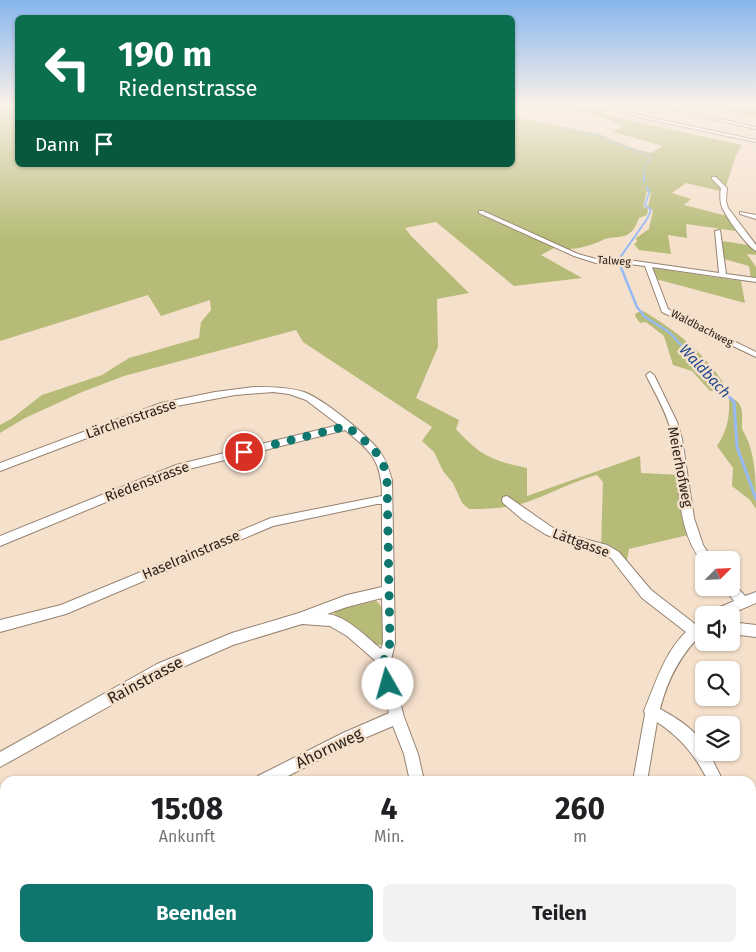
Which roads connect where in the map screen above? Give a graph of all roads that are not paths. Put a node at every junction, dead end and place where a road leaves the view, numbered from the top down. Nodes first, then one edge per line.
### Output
1 (714, 178) dead end
2 (481, 212) dead end
3 (742, 213) dead end
4 (756, 217) edge
5 (718, 231) dead end
6 (756, 249) edge
7 (647, 264) junction
8 (724, 275) junction
9 (756, 280) edge
10 (756, 355) edge
11 (650, 375) dead end
12 (347, 426) junction
13 (0, 468) edge
14 (387, 500) junction
15 (508, 500) dead end
16 (0, 541) edge
17 (699, 551) edge
18 (388, 591) junction
19 (737, 596) edge
20 (756, 597) edge
21 (742, 602) junction
22 (734, 606) edge
23 (299, 619) junction
24 (695, 624) edge
25 (0, 626) edge
26 (740, 629) edge
27 (695, 631) edge
28 (756, 631) edge
29 (384, 660) junction
30 (652, 711) junction
31 (397, 717) junction
32 (0, 760) edge
33 (273, 776) edge
34 (417, 776) edge
35 (641, 776) edge
36 (713, 776) edge

1 - 6 street
2 - 7 street, Talweg
3 - 4 street
5 - 8 street
7 - 8 street, Talweg
7 - 10 street, Waldbachweg
8 - 9 street, Talweg
11 - 17 street, Meierhofweg
12 - 13 street, Lärchenstrasse
12 - 14 street
12 - 16 street, Riedenstrasse
14 - 18 street
14 - 25 street, Haselrainstrasse
15 - 24 street, Lättgasse
18 - 23 street, Rainstrasse
18 - 29 street
19 - 21 street
20 - 21 street
21 - 22 street
23 - 29 street, Rainstrasse
23 - 32 street, Rainstrasse
26 - 28 street
27 - 30 street
29 - 31 street
30 - 35 street
30 - 36 street
31 - 33 street, Ahornweg
31 - 34 street

